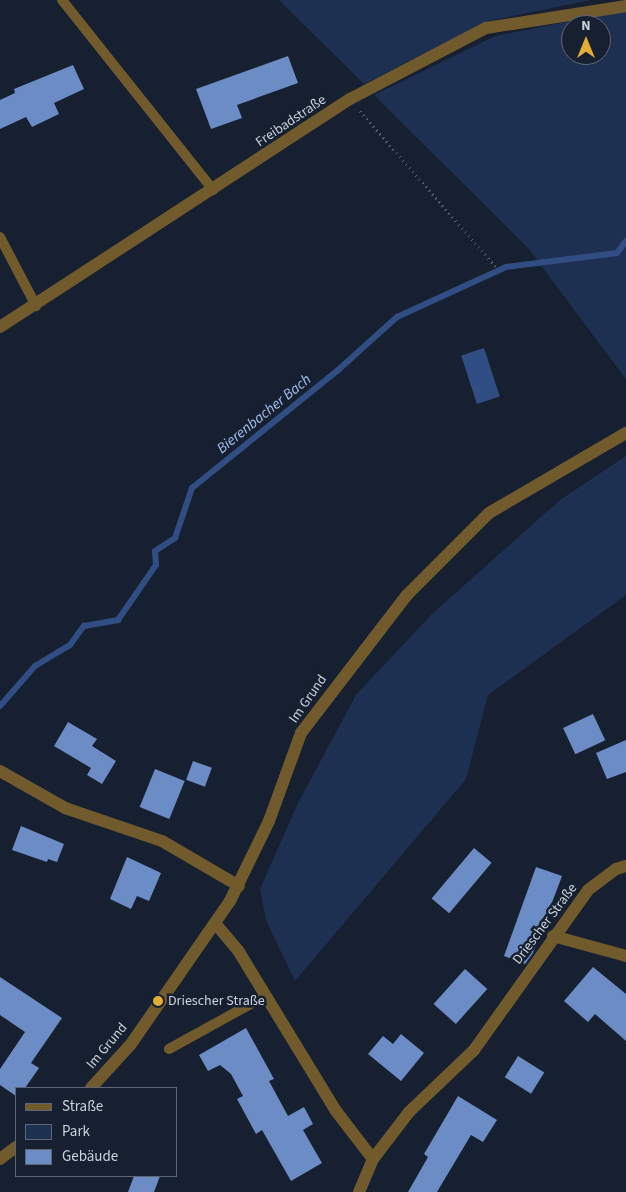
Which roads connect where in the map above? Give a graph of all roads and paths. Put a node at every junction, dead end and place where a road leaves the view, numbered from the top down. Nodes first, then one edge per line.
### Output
1 (62, 0) edge
2 (626, 6) edge
3 (350, 99) junction
4 (214, 190) junction
5 (0, 237) edge
6 (495, 266) dead end
7 (36, 306) junction
8 (0, 327) edge
9 (626, 433) edge
10 (0, 771) edge
11 (626, 866) edge
12 (239, 886) junction
13 (215, 923) junction
14 (553, 936) junction
15 (626, 956) edge
16 (265, 996) junction
17 (169, 1049) dead end
18 (92, 1087) edge
19 (15, 1148) edge
20 (0, 1159) edge
21 (373, 1159) junction
22 (359, 1192) edge

1 - 4 lane
2 - 3 street, Freibadstraße
3 - 4 street, Freibadstraße
3 - 6 path
4 - 7 street, Freibadstraße
5 - 7 lane
7 - 8 street, Freibadstraße
9 - 12 street, Im Grund
10 - 12 street
11 - 14 street, Driescher Straße
12 - 13 street, Im Grund
13 - 16 street
13 - 18 street, Im Grund
14 - 15 street
14 - 21 street, Driescher Straße
16 - 17 lane
16 - 21 street
19 - 20 street
21 - 22 street, Driescher Straße

